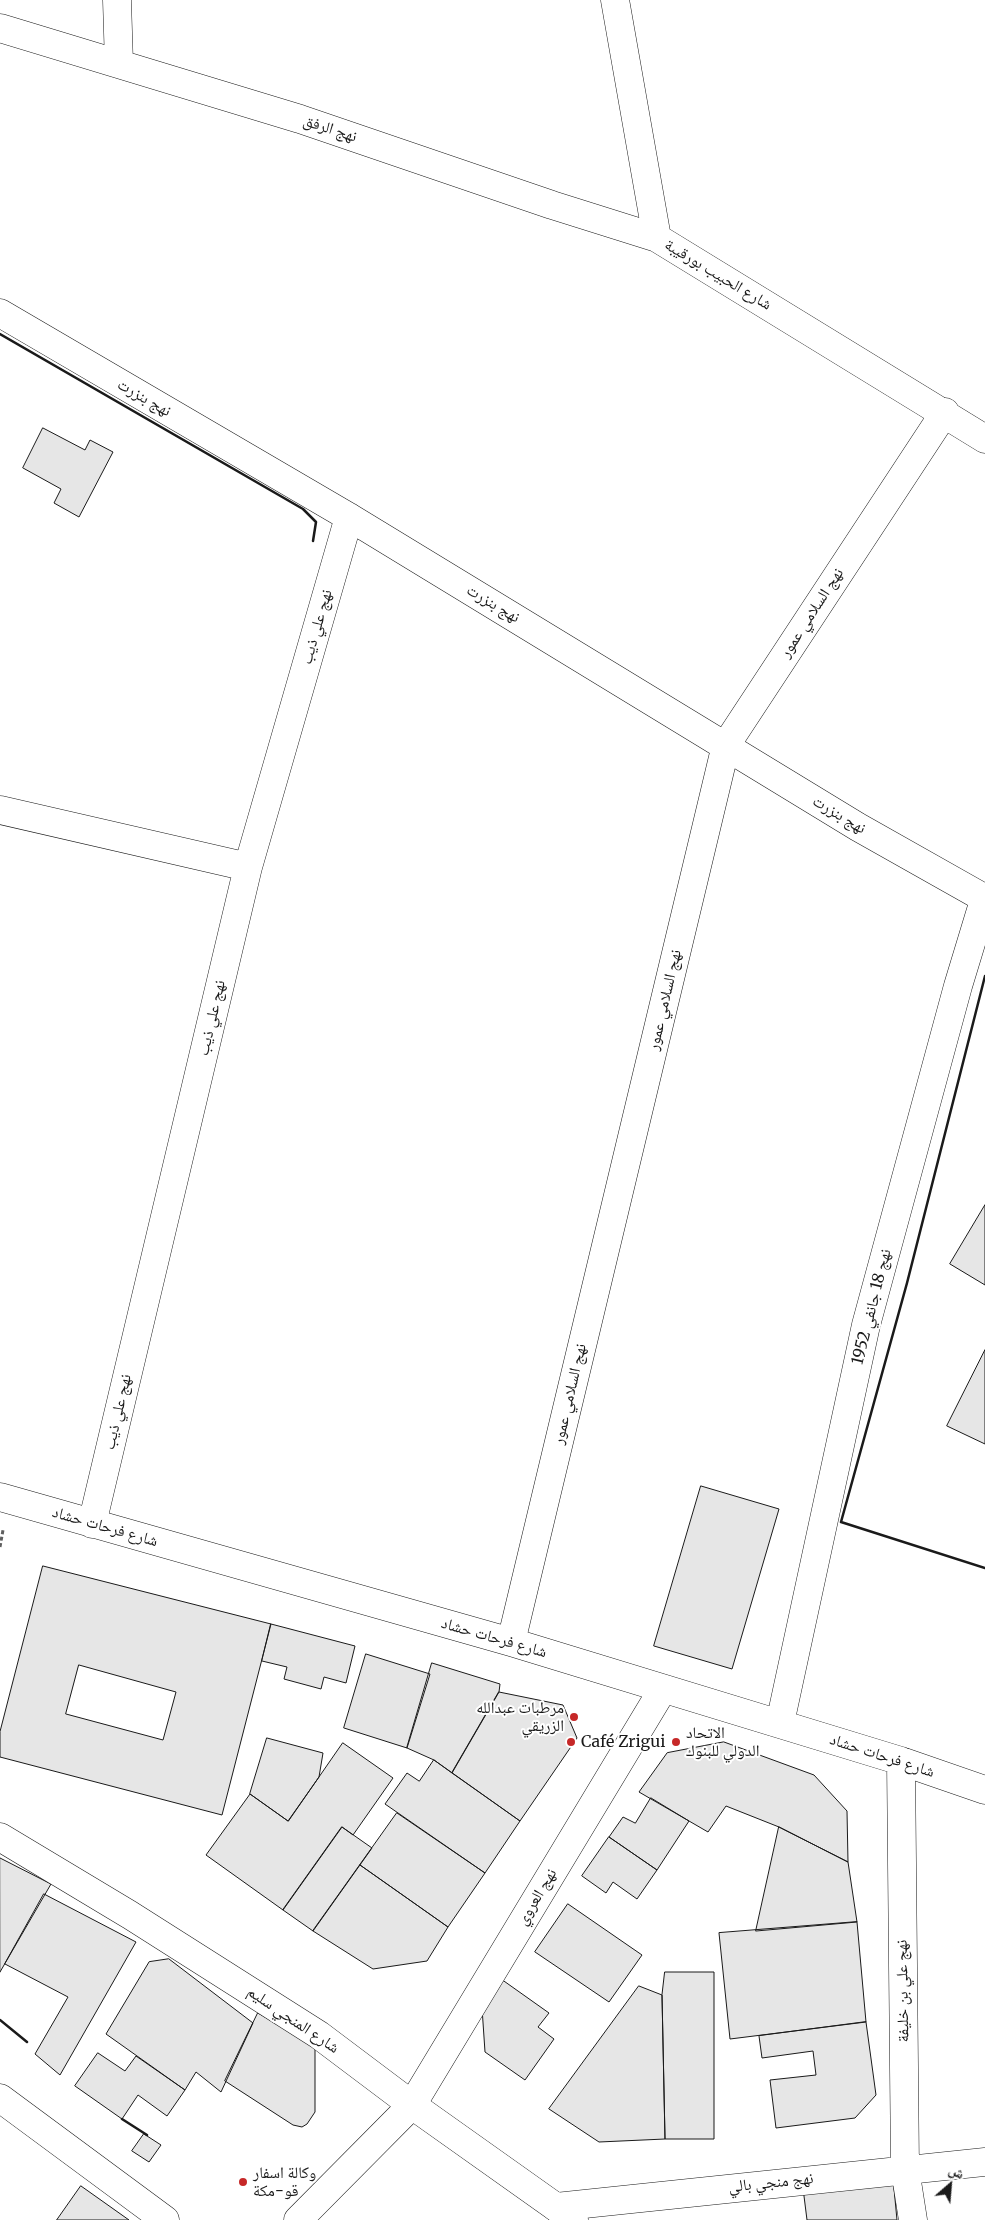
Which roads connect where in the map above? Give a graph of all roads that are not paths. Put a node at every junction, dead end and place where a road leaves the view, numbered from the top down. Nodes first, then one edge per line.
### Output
1 (116, 0) edge
2 (615, 0) edge
3 (0, 28) edge
4 (118, 64) junction
5 (657, 238) junction
6 (0, 313) edge
7 (945, 412) junction
8 (985, 439) edge
9 (349, 517) junction
10 (726, 745) junction
11 (0, 810) edge
12 (248, 867) junction
13 (983, 911) edge
14 (0, 1497) edge
15 (92, 1524) junction
16 (511, 1642) junction
17 (663, 1689) junction
18 (780, 1723) junction
19 (901, 1761) junction
20 (985, 1790) edge
21 (0, 1837) edge
22 (0, 2098) edge
23 (412, 2105) junction
24 (985, 2162) edge
25 (905, 2168) junction
26 (565, 2213) edge
27 (165, 2220) edge
28 (298, 2220) edge
29 (913, 2220) edge

1 - 4 street
2 - 5 street, شارع الحبيب بورقيبة
3 - 4 street, نهج الرفق
4 - 5 street, نهج الرفق
5 - 7 street, شارع الحبيب بورقيبة
6 - 9 street, نهج بنزرت
7 - 8 street, شارع الحبيب بورقيبة
7 - 10 street, نهج السلامي عمور
9 - 10 street, نهج بنزرت
9 - 12 street, نهج علي ذيب
10 - 13 street, نهج بنزرت
10 - 16 street, نهج السلامي عمور
11 - 12 street
12 - 15 street, نهج علي ذيب
13 - 18 street, نهج 18 جانفي 1952
14 - 15 street, شارع فرحات حشاد
15 - 16 street, شارع فرحات حشاد
16 - 17 street, شارع فرحات حشاد
17 - 18 street, شارع فرحات حشاد
17 - 23 street, نهج العروي
18 - 19 street, شارع فرحات حشاد
19 - 20 street, شارع فرحات حشاد
19 - 25 street, نهج علي بن خليفة
21 - 23 street, شارع المنجي سليم
22 - 27 street
23 - 26 street, شارع المنجي سليم
23 - 28 street, نهج العروي
24 - 25 street, نهج منجي بالي
25 - 26 street, نهج منجي بالي
25 - 29 street, نهج علي بن خليفة

